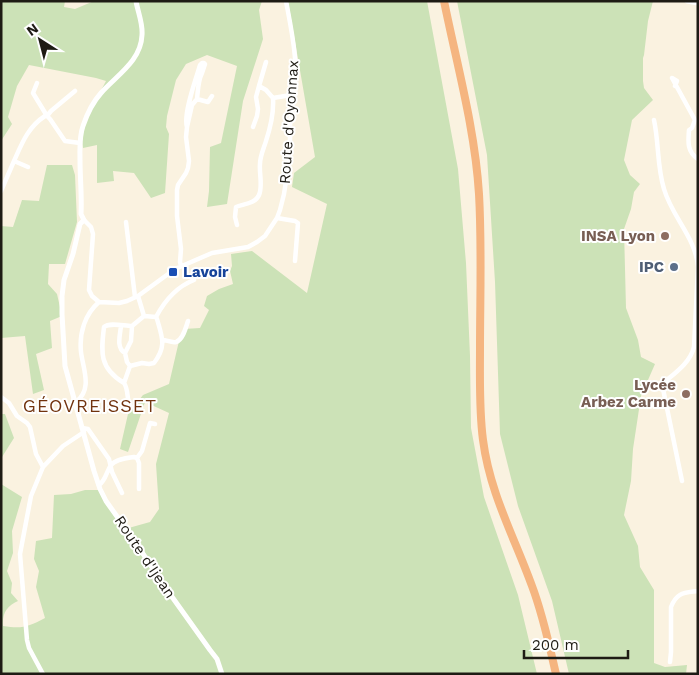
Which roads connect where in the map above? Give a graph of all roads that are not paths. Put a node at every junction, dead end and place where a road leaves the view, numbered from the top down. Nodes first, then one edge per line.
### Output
1 (136, 1) edge
2 (286, 1) edge
3 (444, 1) edge
4 (449, 1) edge
5 (687, 1) edge
6 (697, 2) edge
7 (266, 62) dead end
8 (37, 83) dead end
9 (259, 86) junction
10 (675, 86) dead end
11 (75, 91) dead end
12 (291, 95) junction
13 (212, 96) dead end
14 (273, 98) junction
15 (197, 100) junction
16 (47, 116) junction
17 (696, 119) edge
18 (654, 120) dead end
19 (187, 127) junction
20 (253, 127) dead end
21 (80, 143) junction
22 (698, 159) edge
23 (14, 160) junction
24 (28, 167) dead end
25 (1, 191) edge
26 (277, 218) junction
27 (84, 220) junction
28 (126, 222) dead end
29 (236, 225) dead end
30 (295, 261) dead end
31 (181, 266) junction
32 (698, 267) edge
33 (194, 280) dead end
34 (136, 297) junction
35 (99, 302) junction
36 (144, 316) junction
37 (156, 317) junction
38 (188, 320) dead end
39 (121, 326) junction
40 (132, 326) junction
41 (163, 340) junction
42 (125, 353) junction
43 (130, 366) junction
44 (124, 383) junction
45 (1, 397) edge
46 (76, 402) junction
47 (131, 407) dead end
48 (155, 424) dead end
49 (83, 430) junction
50 (136, 458) junction
51 (111, 466) junction
52 (43, 467) junction
53 (682, 481) dead end
54 (98, 485) junction
55 (139, 489) dead end
56 (122, 494) dead end
57 (698, 592) edge
58 (670, 662) dead end
59 (44, 674) edge
60 (222, 674) edge
61 (556, 674) edge
62 (560, 674) edge

1 - 21 street
2 - 12 street, Route d'Oyonnax
3 - 61 highway
4 - 62 highway
5 - 6 street
7 - 9 street
8 - 16 street
9 - 14 street
9 - 20 street
10 - 17 street
11 - 16 street
12 - 14 street
12 - 26 street, Route d'Oyonnax
13 - 15 street
14 - 29 street
15 - 19 street
15 - 19 street
16 - 21 street
16 - 23 street
17 - 22 street
18 - 32 street
19 - 31 street
21 - 27 street
23 - 24 street
23 - 25 street
26 - 30 street
26 - 31 street, Route d'Oyonnax
27 - 35 street
27 - 46 street, Route d'Ijean
28 - 34 street
31 - 34 street, Route d'Oyonnax
32 - 53 street
33 - 37 street
34 - 35 street, Route d'Oyonnax
34 - 36 street
35 - 46 street
36 - 37 street
36 - 40 street
37 - 41 street
38 - 41 street
39 - 40 street
39 - 42 street
39 - 44 street
40 - 42 street
41 - 43 street
42 - 43 street
43 - 44 street
44 - 47 street
45 - 52 street
46 - 49 street, Route d'Ijean
48 - 50 street
49 - 51 street
49 - 52 street
49 - 54 street, Route d'Ijean
50 - 51 street
50 - 55 street
51 - 54 street
51 - 56 street
52 - 59 street
54 - 60 street, Route d'Ijean
57 - 58 street

